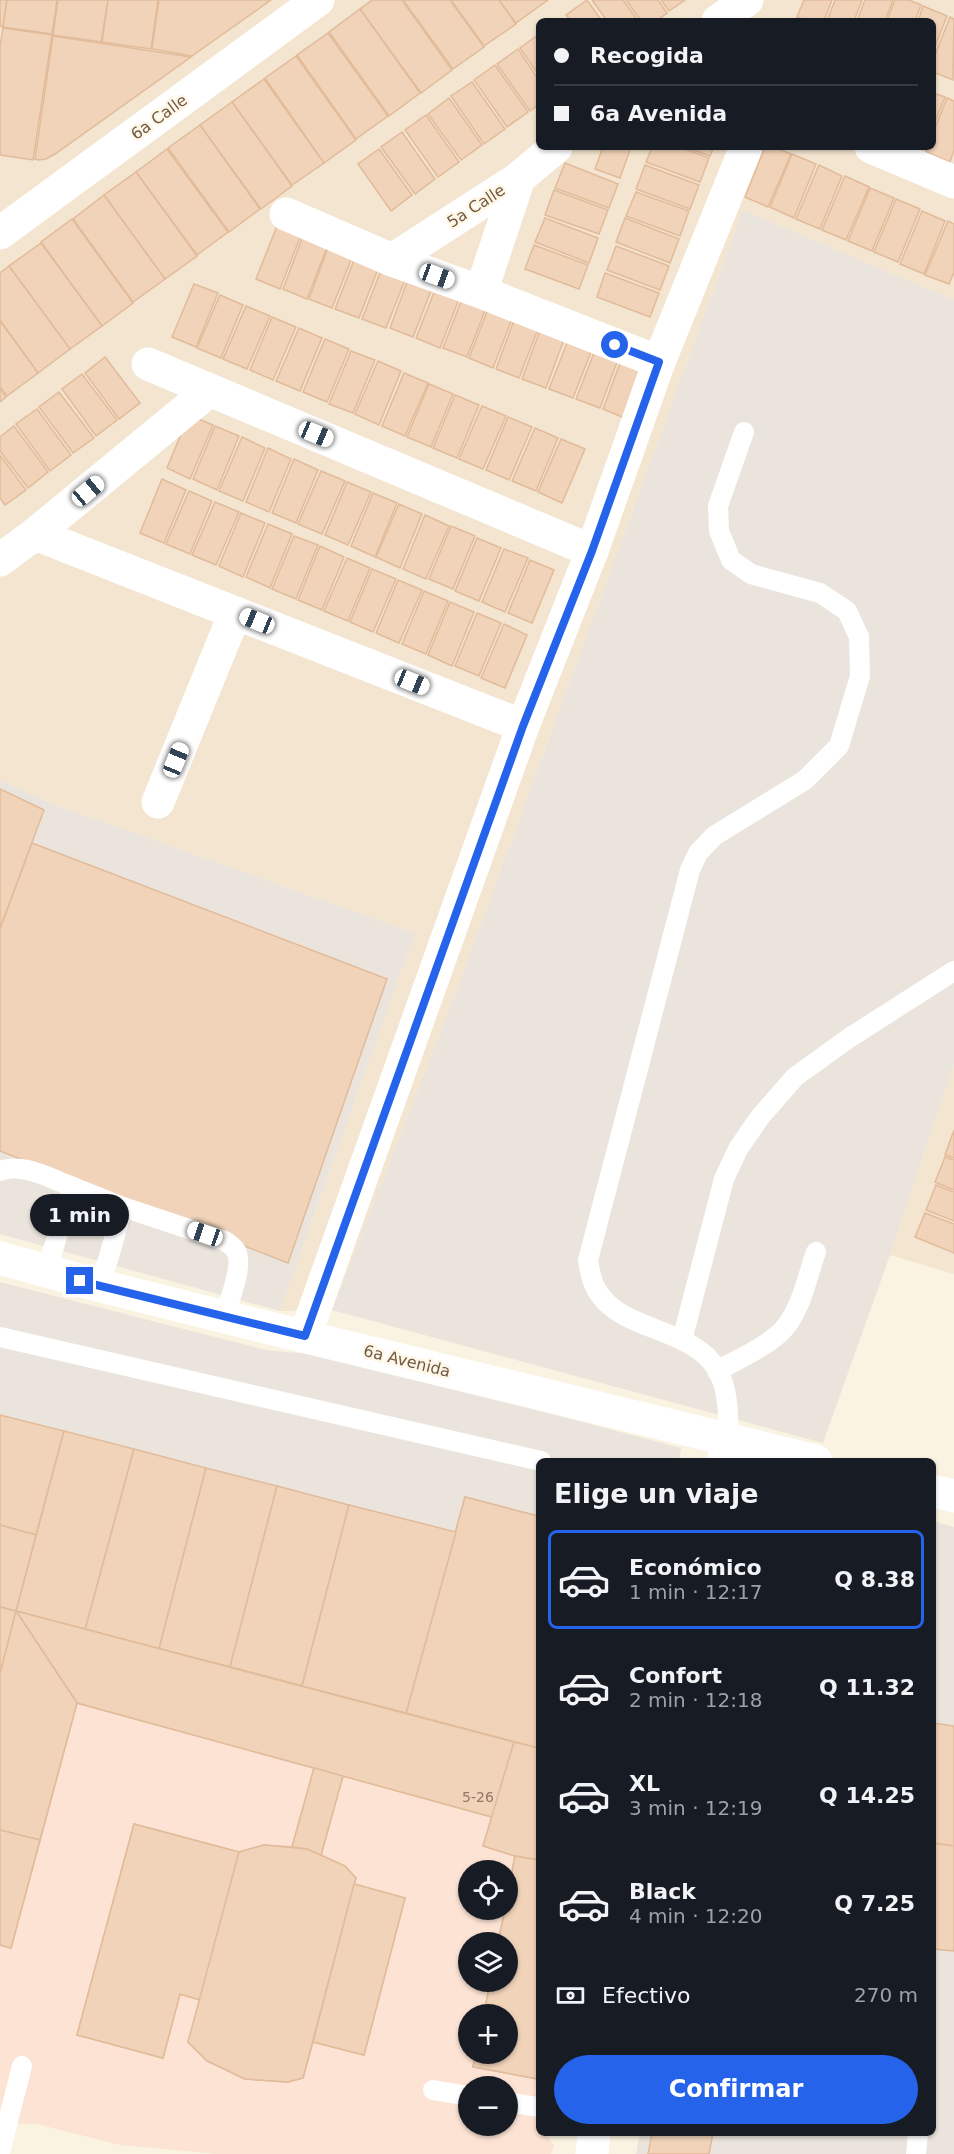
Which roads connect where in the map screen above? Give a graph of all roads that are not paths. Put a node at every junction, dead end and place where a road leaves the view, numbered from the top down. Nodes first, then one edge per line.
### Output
1 (318, 0) edge
2 (747, 0) edge
3 (722, 18) edge
4 (552, 150) edge
5 (745, 150) edge
6 (879, 150) edge
7 (519, 178) junction
8 (954, 182) edge
9 (286, 214) dead end
10 (0, 233) edge
11 (392, 260) junction
12 (481, 292) junction
13 (659, 362) junction
14 (148, 364) dead end
15 (210, 390) junction
16 (744, 432) dead end
17 (35, 534) junction
18 (592, 551) junction
19 (0, 560) edge
20 (235, 612) junction
21 (523, 726) junction
22 (158, 802) dead end
23 (954, 971) edge
24 (0, 1171) edge
25 (73, 1187) junction
26 (123, 1207) junction
27 (816, 1252) dead end
28 (0, 1258) edge
29 (46, 1271) junction
30 (97, 1286) junction
31 (224, 1317) junction
32 (0, 1336) edge
33 (305, 1336) junction
34 (682, 1340) junction
35 (717, 1371) junction
36 (726, 1450) edge
37 (791, 1458) edge
38 (536, 1460) edge
39 (936, 1492) edge
40 (954, 1496) edge
41 (22, 2066) dead end
42 (433, 2090) dead end
43 (458, 2094) edge
44 (518, 2103) edge
45 (536, 2106) edge
46 (4, 2117) edge
47 (594, 2136) edge
48 (918, 2136) edge
49 (0, 2152) edge
50 (592, 2154) edge
51 (916, 2154) edge

1 - 10 street, 6a Calle
2 - 3 street
4 - 7 street, 5a Calle
5 - 13 street
6 - 8 street
7 - 11 street, 5a Calle
7 - 12 street
9 - 11 street
11 - 12 street
12 - 13 street
13 - 18 street
14 - 15 street
15 - 17 street
15 - 18 street
16 - 34 lane
17 - 19 street
17 - 20 street
18 - 21 street
20 - 21 street
20 - 22 street
21 - 33 street
23 - 34 lane
24 - 25 lane
25 - 26 lane
25 - 29 lane
26 - 30 lane
26 - 31 lane
27 - 35 lane
28 - 29 street, 6a Avenida
29 - 30 street, 6a Avenida
30 - 31 street, 6a Avenida
31 - 33 street, 6a Avenida
32 - 38 lane
33 - 36 street, 6a Avenida
34 - 35 lane
35 - 36 lane
36 - 37 street, 6a Avenida
39 - 40 street
41 - 46 lane
42 - 43 lane
44 - 45 lane
46 - 49 lane
47 - 50 street
48 - 51 lane

